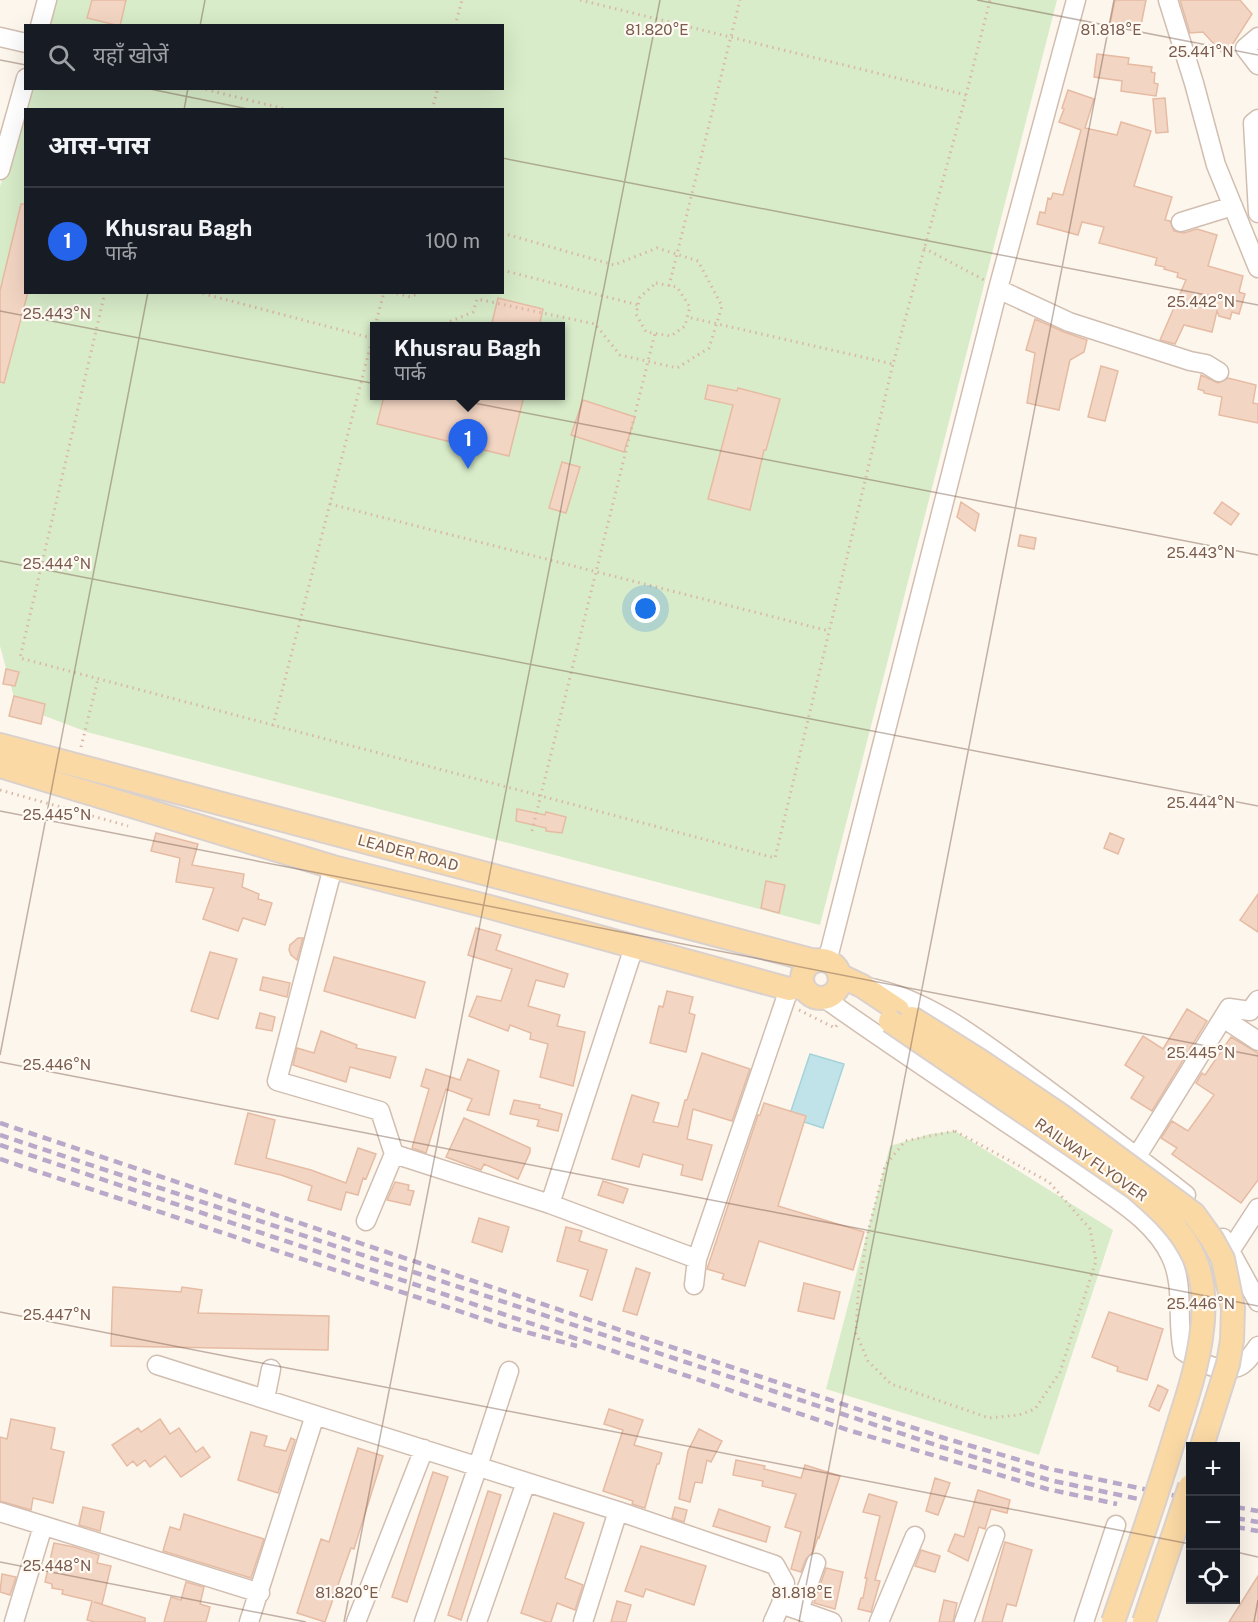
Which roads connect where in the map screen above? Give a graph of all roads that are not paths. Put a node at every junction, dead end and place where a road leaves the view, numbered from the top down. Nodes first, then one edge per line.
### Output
1 (47, 0) edge
2 (1076, 0) edge
3 (1168, 0) edge
4 (41, 24) edge
5 (0, 37) edge
6 (1258, 37) edge
7 (24, 43) edge
8 (1258, 65) edge
9 (24, 84) edge
10 (1258, 119) edge
11 (4, 143) edge
12 (0, 170) edge
13 (1233, 206) junction
14 (1258, 213) edge
15 (1181, 222) dead end
16 (1258, 268) edge
17 (998, 289) junction
18 (1219, 372) dead end
19 (0, 745) edge
20 (0, 766) edge
21 (333, 867) junction
22 (634, 947) junction
23 (828, 977) junction
24 (862, 986) junction
25 (796, 988) junction
26 (1256, 1008) edge
27 (894, 1015) junction
28 (1223, 1018) junction
29 (1258, 1041) edge
30 (394, 1154) junction
31 (1137, 1156) junction
32 (550, 1204) junction
33 (1258, 1208) edge
34 (366, 1221) dead end
35 (1230, 1251) junction
36 (697, 1259) junction
37 (694, 1284) dead end
38 (1258, 1302) edge
39 (1258, 1346) edge
40 (157, 1365) dead end
41 (271, 1369) dead end
42 (509, 1371) dead end
43 (265, 1399) junction
44 (315, 1415) junction
45 (1203, 1442) edge
46 (424, 1449) junction
47 (478, 1466) junction
48 (526, 1482) junction
49 (1188, 1496) edge
50 (618, 1511) junction
51 (0, 1512) edge
52 (1116, 1525) dead end
53 (43, 1526) junction
54 (995, 1535) dead end
55 (915, 1536) dead end
56 (816, 1563) dead end
57 (260, 1593) junction
58 (781, 1604) junction
59 (800, 1611) junction
60 (14, 1622) edge
61 (249, 1622) edge
62 (356, 1622) edge
63 (424, 1622) edge
64 (477, 1622) edge
65 (583, 1622) edge
66 (773, 1622) edge
67 (832, 1622) edge
68 (879, 1622) edge
69 (964, 1622) edge
70 (1084, 1622) edge
71 (1113, 1622) edge
72 (1144, 1622) edge

1 - 4 street
2 - 17 street
3 - 13 street
5 - 7 street
6 - 8 street
9 - 11 street
10 - 14 street
11 - 12 street
13 - 15 street
13 - 16 street
17 - 18 street
17 - 23 street
19 - 23 main road, LEADER ROAD
20 - 21 main road, LEADER ROAD
21 - 22 main road, LEADER ROAD
21 - 30 street
22 - 25 main road, LEADER ROAD
22 - 32 street
23 - 24 main road, RAILWAY FLYOVER
23 - 25 main road, LEADER ROAD
23 - 27 main road, RAILWAY FLYOVER
23 - 39 street
24 - 27 main road, RAILWAY FLYOVER
24 - 31 street
25 - 36 street
26 - 28 street
27 - 45 main road, RAILWAY FLYOVER, bridge
27 - 71 main road, RAILWAY FLYOVER, bridge
28 - 29 street
28 - 31 street
30 - 32 street
30 - 34 street
31 - 35 street
32 - 36 street
33 - 35 street
35 - 38 street
36 - 37 street
40 - 43 street
41 - 43 street
42 - 47 street
43 - 44 street
44 - 46 street
44 - 57 street
46 - 47 street
46 - 62 street
47 - 48 street
47 - 63 street
48 - 50 street
48 - 64 street
49 - 72 main road, bridge
50 - 58 street
50 - 65 street
51 - 53 street
52 - 70 street
53 - 57 street
53 - 60 street
54 - 69 street
55 - 68 street
56 - 59 street
57 - 61 street
58 - 59 street
58 - 66 street
59 - 67 street

